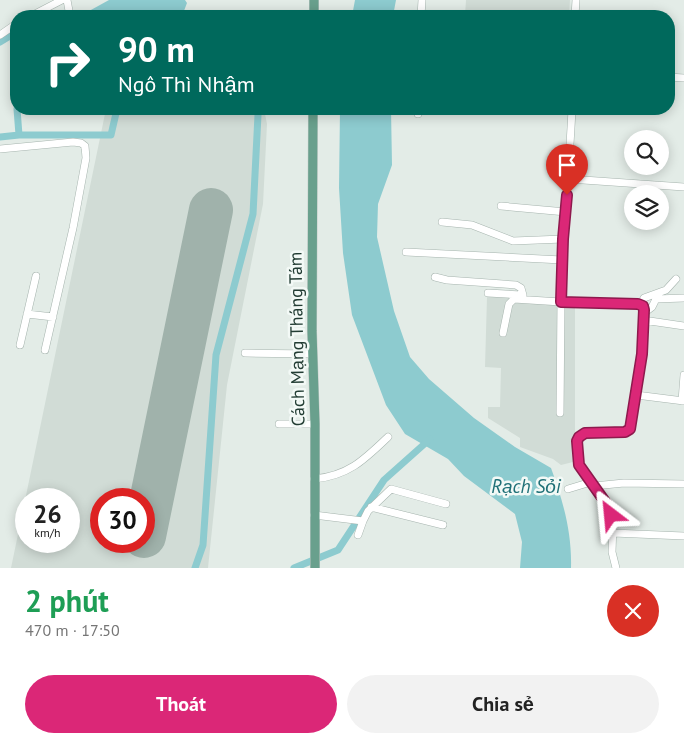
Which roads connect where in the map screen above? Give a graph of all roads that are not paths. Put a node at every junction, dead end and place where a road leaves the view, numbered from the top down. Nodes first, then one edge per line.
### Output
1 (66, 0) edge
2 (44, 10) edge
3 (313, 115) edge
4 (572, 115) edge
5 (0, 149) edge
6 (569, 179) junction
7 (684, 187) edge
8 (501, 206) dead end
9 (566, 212) junction
10 (442, 222) dead end
11 (563, 239) junction
12 (406, 252) dead end
13 (562, 260) junction
14 (36, 276) dead end
15 (435, 277) dead end
16 (676, 280) dead end
17 (488, 293) dead end
18 (523, 295) junction
19 (684, 298) edge
20 (561, 299) junction
21 (641, 304) junction
22 (27, 314) junction
23 (644, 316) junction
24 (53, 317) junction
25 (684, 326) edge
26 (503, 333) dead end
27 (20, 345) dead end
28 (45, 350) dead end
29 (245, 353) dead end
30 (313, 354) junction
31 (684, 375) edge
32 (636, 395) junction
33 (683, 401) edge
34 (560, 413) dead end
35 (279, 424) dead end
36 (315, 424) junction
37 (388, 438) dead end
38 (314, 478) junction
39 (592, 484) junction
40 (684, 484) edge
41 (568, 489) dead end
42 (446, 504) dead end
43 (371, 507) junction
44 (314, 515) junction
45 (358, 520) junction
46 (443, 525) dead end
47 (613, 532) junction
48 (358, 535) dead end
49 (684, 536) edge
50 (315, 568) edge
51 (616, 568) edge

1 - 2 street
3 - 30 main road, Cách Mạng Tháng Tám
4 - 6 street
5 - 24 street
6 - 7 street
6 - 9 street
8 - 9 street
9 - 11 street
10 - 11 street
11 - 13 street
12 - 13 street
13 - 20 street
14 - 22 street
15 - 18 street
16 - 21 street
17 - 18 street
18 - 20 street
19 - 23 street
20 - 21 street
20 - 26 street
20 - 34 street
21 - 23 street
22 - 24 street
22 - 27 street
23 - 25 street
23 - 32 street
24 - 28 street
29 - 30 street
30 - 36 main road, Cách Mạng Tháng Tám
31 - 33 street
32 - 33 street
32 - 39 street
35 - 36 street
36 - 38 main road, Cách Mạng Tháng Tám
37 - 38 street
38 - 44 main road, Cách Mạng Tháng Tám
39 - 40 street
39 - 41 street
39 - 47 street
42 - 43 street
43 - 45 street
43 - 46 street
44 - 45 street
44 - 50 main road, Cách Mạng Tháng Tám
45 - 48 street
47 - 49 street
47 - 51 street

